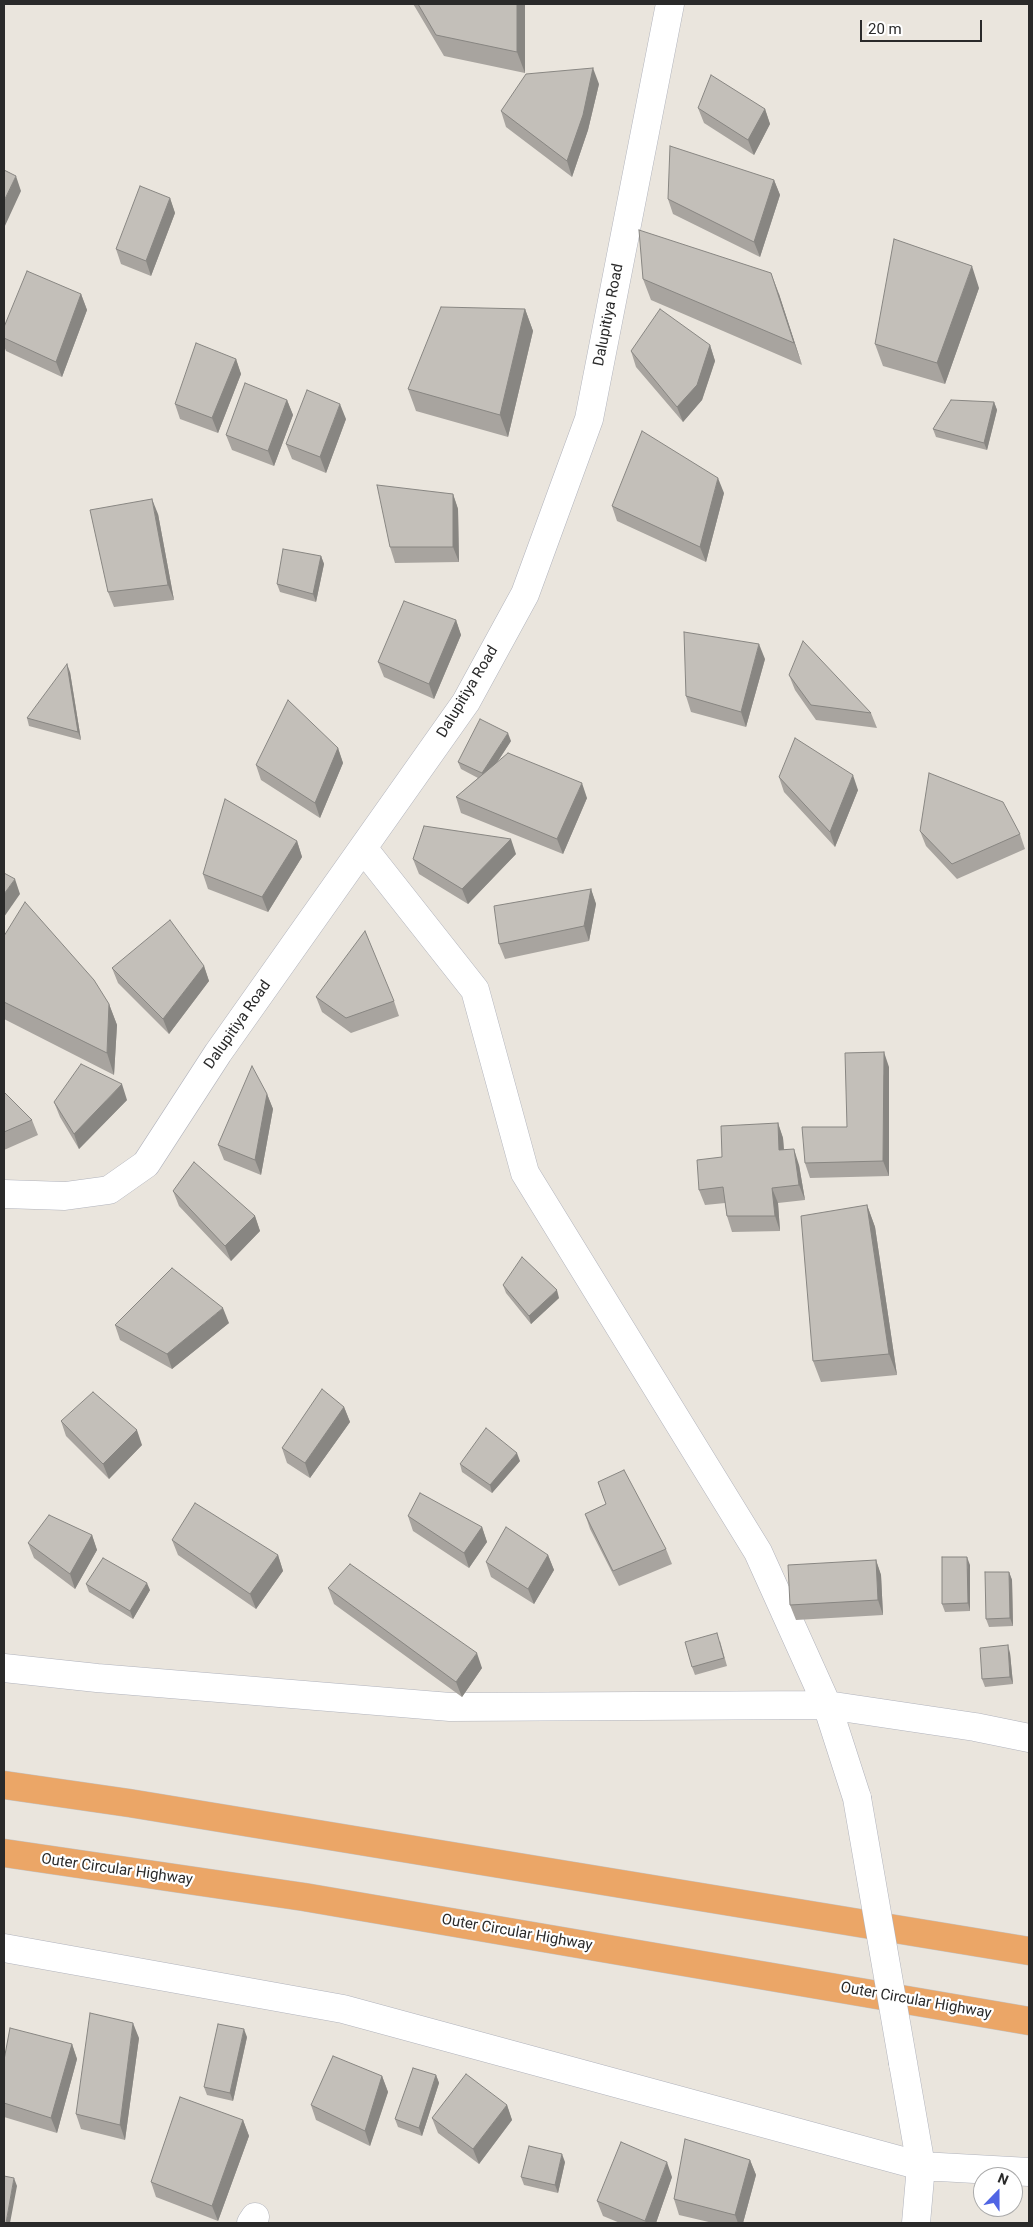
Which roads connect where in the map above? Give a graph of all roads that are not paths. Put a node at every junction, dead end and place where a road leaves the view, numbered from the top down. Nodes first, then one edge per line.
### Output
1 (670, 4) edge
2 (363, 848) junction
3 (4, 1194) edge
4 (4, 1668) edge
5 (827, 1705) junction
6 (1029, 1738) edge
7 (4, 1785) edge
8 (4, 1853) edge
9 (4, 1948) edge
10 (1029, 1951) edge
11 (1029, 2021) edge
12 (920, 2166) junction
13 (1029, 2172) edge
14 (916, 2223) edge

1 - 2 street, Dalupitiya Road
2 - 3 street, Dalupitiya Road
2 - 5 street
4 - 5 street
5 - 6 street
5 - 12 street, bridge
7 - 10 highway
8 - 11 highway, Outer Circular Highway
9 - 12 street
12 - 13 street
12 - 14 street

